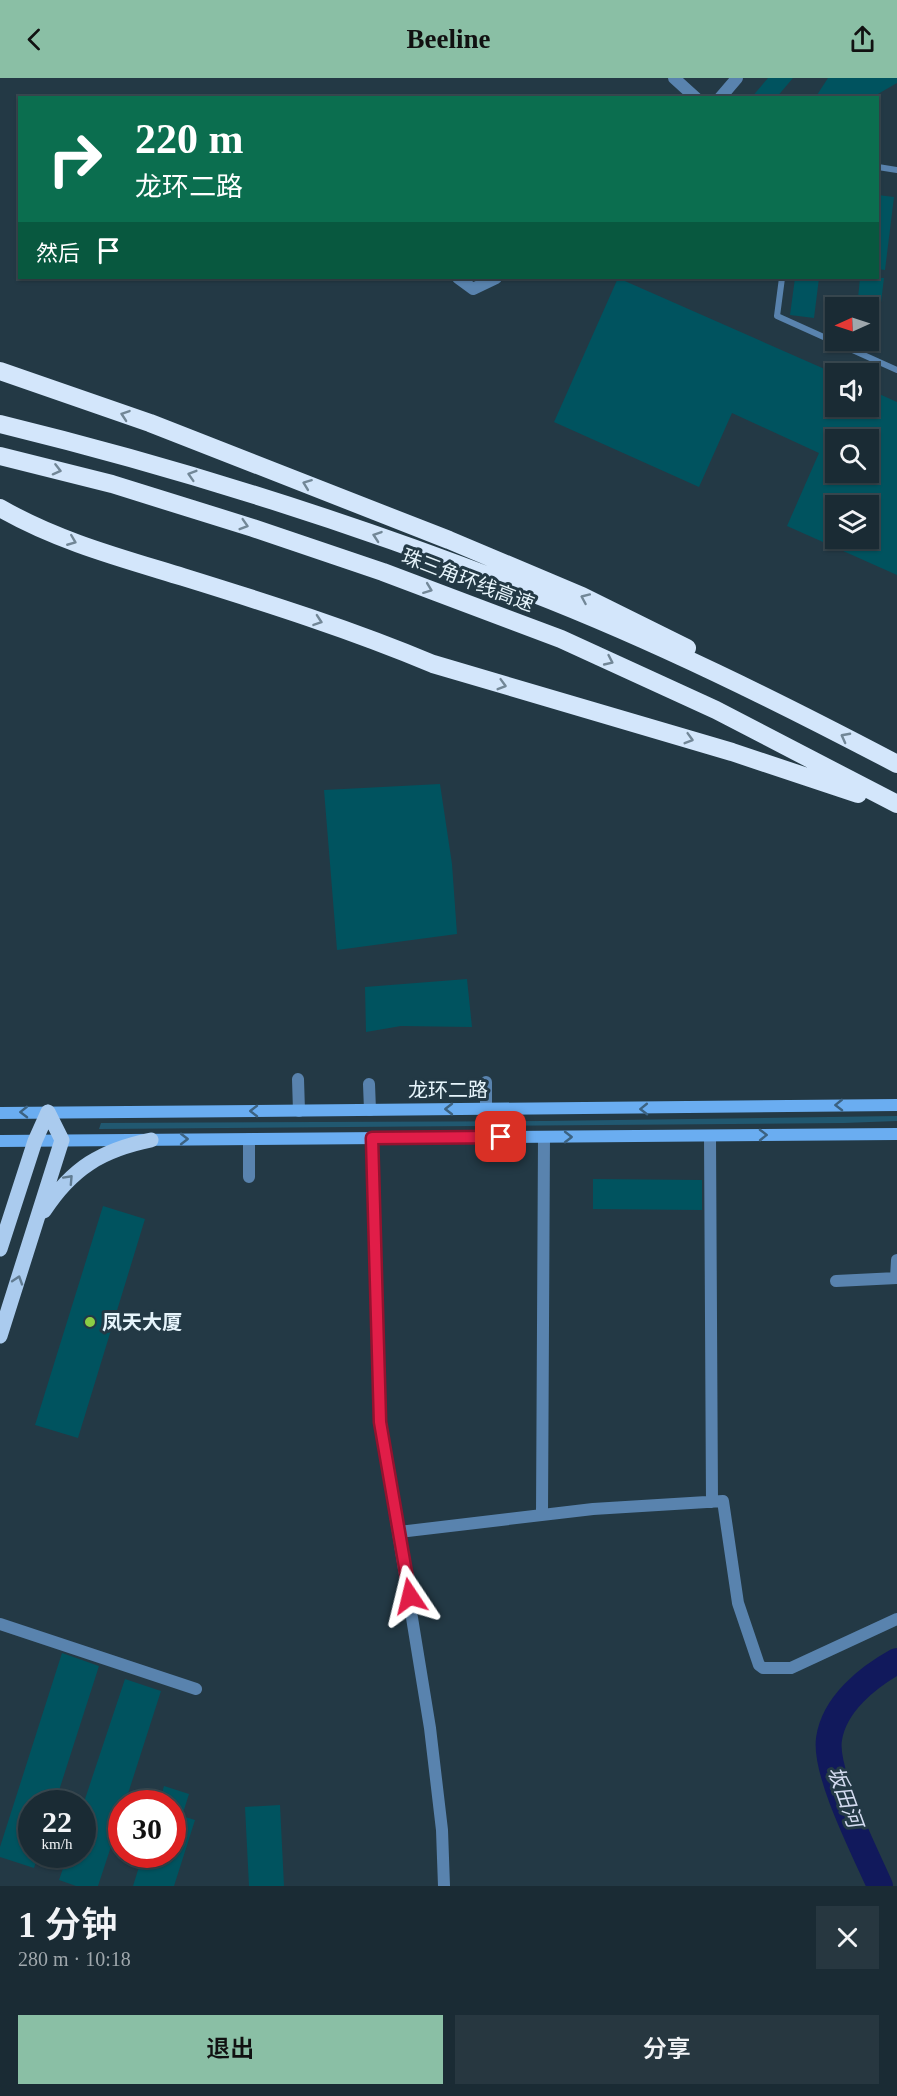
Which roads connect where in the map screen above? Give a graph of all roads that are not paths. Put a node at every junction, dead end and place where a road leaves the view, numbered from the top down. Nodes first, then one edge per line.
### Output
1 (674, 78) edge
2 (737, 78) edge
3 (694, 96) edge
4 (722, 96) edge
5 (879, 167) edge
6 (897, 170) edge
7 (459, 279) edge
8 (494, 279) edge
9 (782, 279) edge
10 (897, 370) edge
11 (0, 371) edge
12 (0, 424) edge
13 (0, 456) edge
14 (0, 508) edge
15 (803, 715) junction
16 (897, 764) edge
17 (897, 806) edge
18 (298, 1079) dead end
19 (486, 1082) dead end
20 (369, 1084) dead end
21 (897, 1105) edge
22 (486, 1109) junction
23 (370, 1110) junction
24 (299, 1111) junction
25 (48, 1112) junction
26 (0, 1113) edge
27 (897, 1134) edge
28 (710, 1136) junction
29 (544, 1137) junction
30 (372, 1138) junction
31 (249, 1139) junction
32 (62, 1140) junction
33 (151, 1140) junction
34 (0, 1141) edge
35 (35, 1141) junction
36 (249, 1177) dead end
37 (0, 1211) edge
38 (35, 1226) junction
39 (0, 1232) edge
40 (0, 1249) edge
41 (897, 1260) edge
42 (896, 1278) edge
43 (836, 1281) dead end
44 (0, 1336) edge
45 (712, 1502) junction
46 (542, 1514) junction
47 (399, 1532) junction
48 (897, 1619) edge
49 (0, 1624) edge
50 (196, 1689) dead end
51 (444, 1886) edge

1 - 3 street
2 - 4 street
5 - 6 lane
7 - 8 street
9 - 10 lane
15 -> 11 highway
15 -> 12 highway, 珠三角环线高速
13 -> 17 highway, 珠三角环线高速
14 -> 17 highway
16 -> 15 highway, 珠三角环线高速
18 - 24 street
19 - 22 street
20 - 23 street
21 -> 22 main road, 龙环二路
22 -> 23 main road, 龙环二路
23 - 24 main road, 龙环二路
24 -> 25 main road, 龙环二路
25 -> 26 main road, 龙环二路
25 - 32 main road
25 - 35 main road
28 -> 27 main road
29 -> 28 main road
28 - 45 street
29 - 30 main road
29 - 46 street
30 - 31 main road
30 - 47 street
33 -> 31 main road
31 - 36 street
32 - 33 main road
32 - 35 main road
32 - 38 main road
38 -> 33 main road
34 - 35 main road
35 - 40 main road
37 - 39 main road
44 -> 38 main road
41 - 42 street
42 - 43 street
45 - 46 street
45 - 48 street
46 - 47 street
47 - 51 street
49 - 50 street

